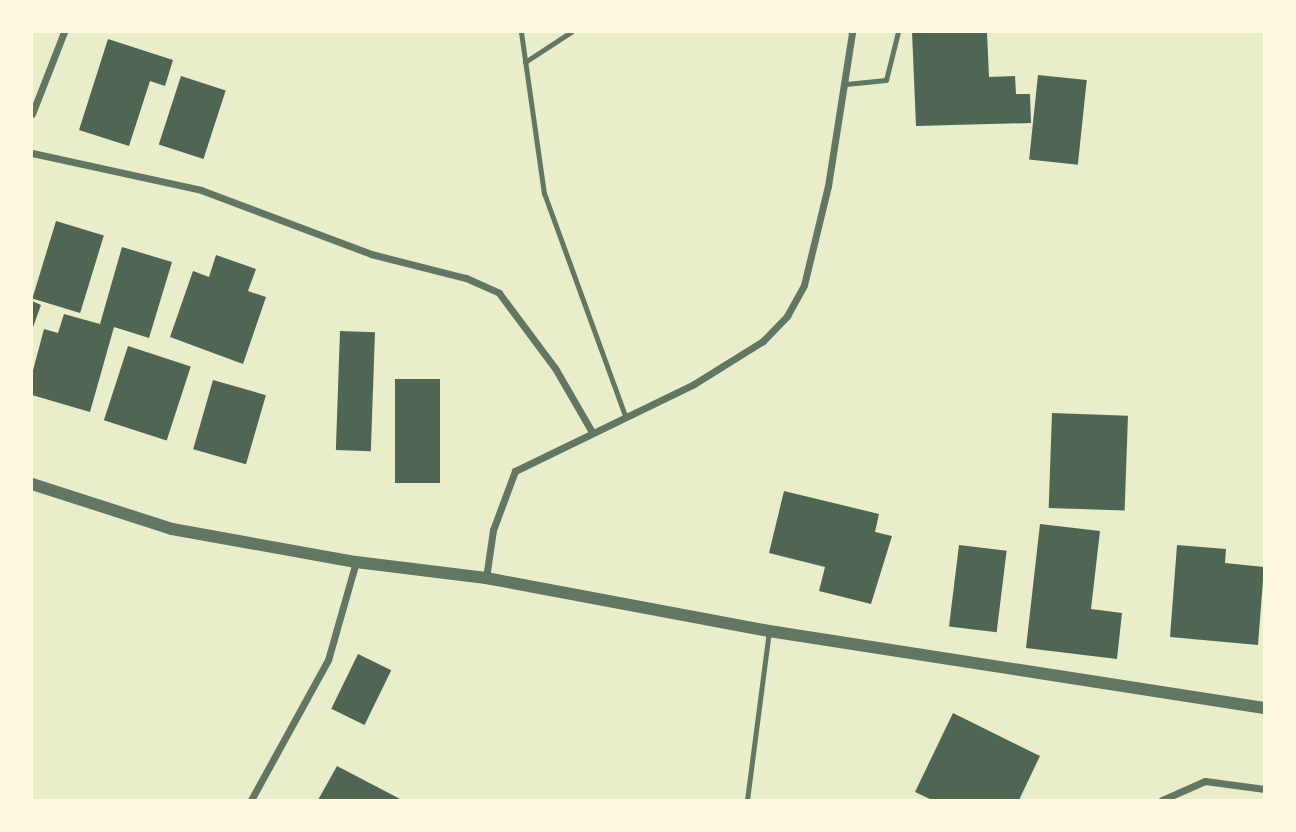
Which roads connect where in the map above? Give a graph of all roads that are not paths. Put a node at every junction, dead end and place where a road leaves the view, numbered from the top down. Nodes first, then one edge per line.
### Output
1 (64, 32) edge
2 (521, 32) edge
3 (571, 32) edge
4 (852, 32) edge
5 (898, 32) edge
6 (525, 62) junction
7 (846, 84) junction
8 (32, 114) edge
9 (32, 153) edge
10 (625, 415) junction
11 (592, 432) junction
12 (32, 484) edge
13 (356, 562) junction
14 (486, 578) junction
15 (769, 631) junction
16 (1265, 708) edge
17 (1265, 789) edge
18 (251, 800) edge
19 (747, 800) edge
20 (1162, 800) edge

1 - 8 street
2 - 6 lane
3 - 6 lane
4 - 7 street
5 - 7 lane
6 - 10 lane
7 - 10 street
9 - 11 street
10 - 11 street
11 - 14 street
12 - 13 street
13 - 14 street
13 - 18 street
14 - 15 street
15 - 16 street
15 - 19 lane
17 - 20 street

